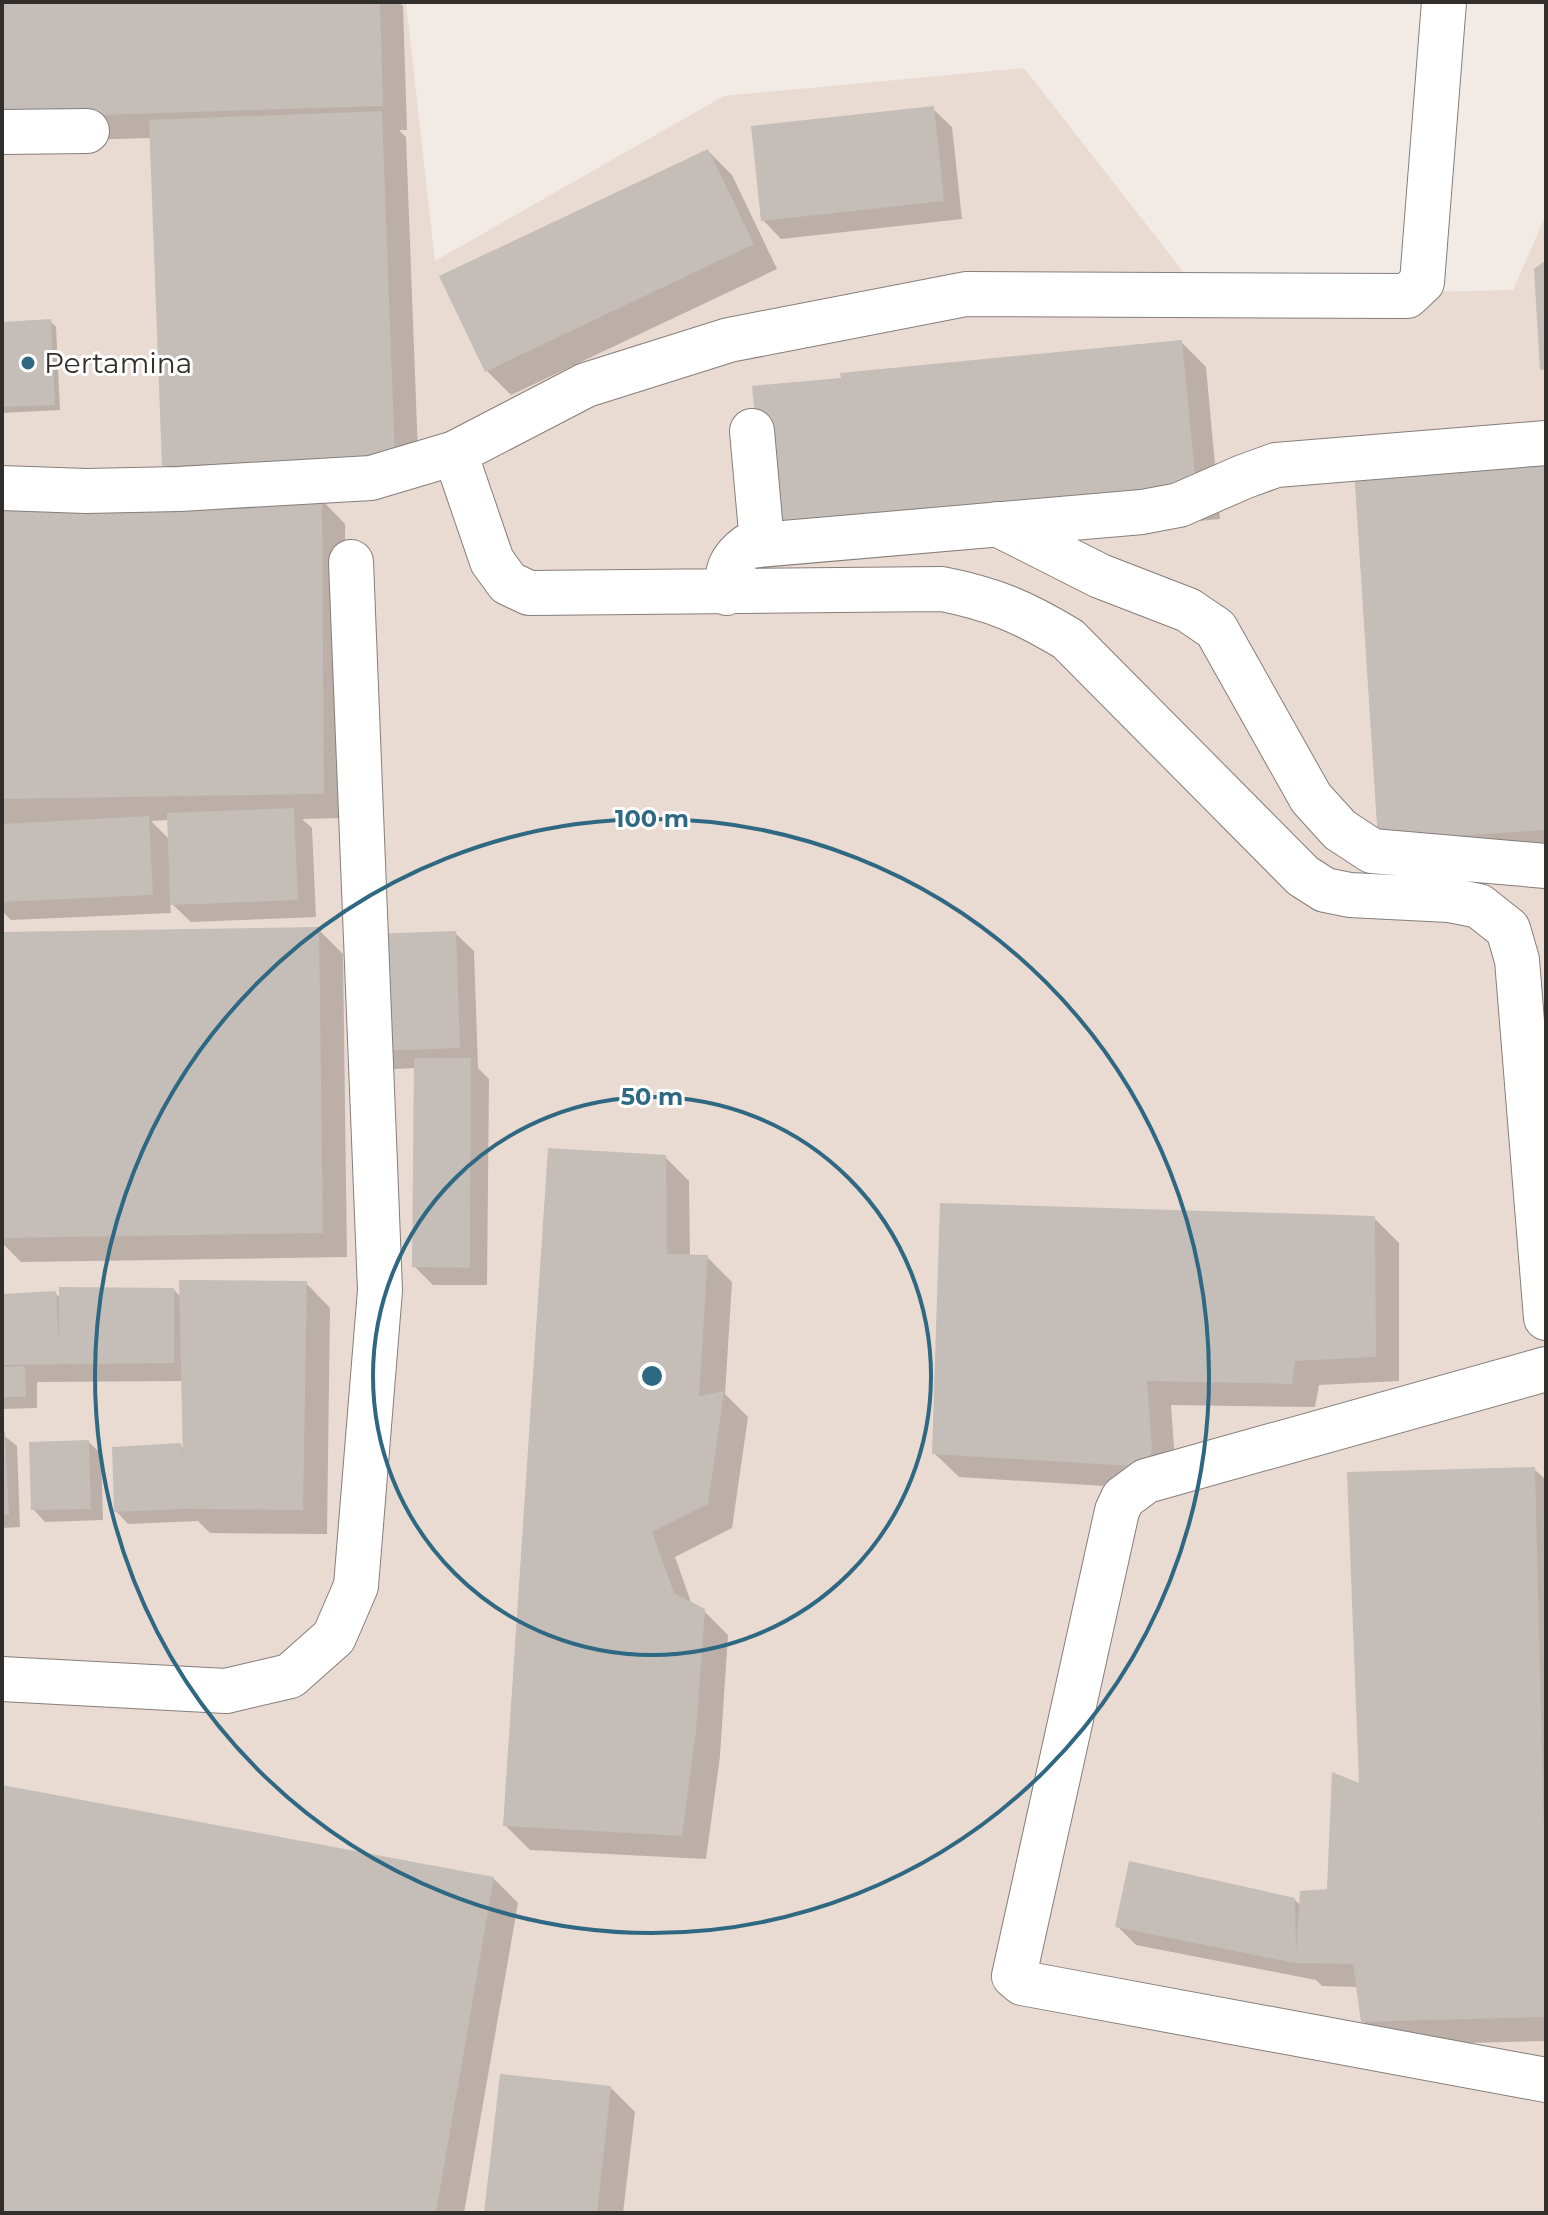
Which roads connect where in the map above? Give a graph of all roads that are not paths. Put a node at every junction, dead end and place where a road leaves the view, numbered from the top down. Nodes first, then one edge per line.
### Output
1 (1444, 2) edge
2 (87, 131) dead end
3 (2, 132) edge
4 (752, 431) dead end
5 (1546, 443) edge
6 (455, 453) junction
7 (2, 488) edge
8 (997, 524) junction
9 (762, 543) junction
10 (351, 562) dead end
11 (727, 593) junction
12 (1546, 866) edge
13 (1546, 1318) edge
14 (1546, 1369) edge
15 (2, 1679) edge
16 (1546, 2080) edge

1 - 6 street
2 - 3 street
4 - 9 street
5 - 8 street
6 - 7 street
6 - 11 street
8 - 9 street
8 - 12 street
9 - 11 street
10 - 15 street
11 - 13 street
14 - 16 street

